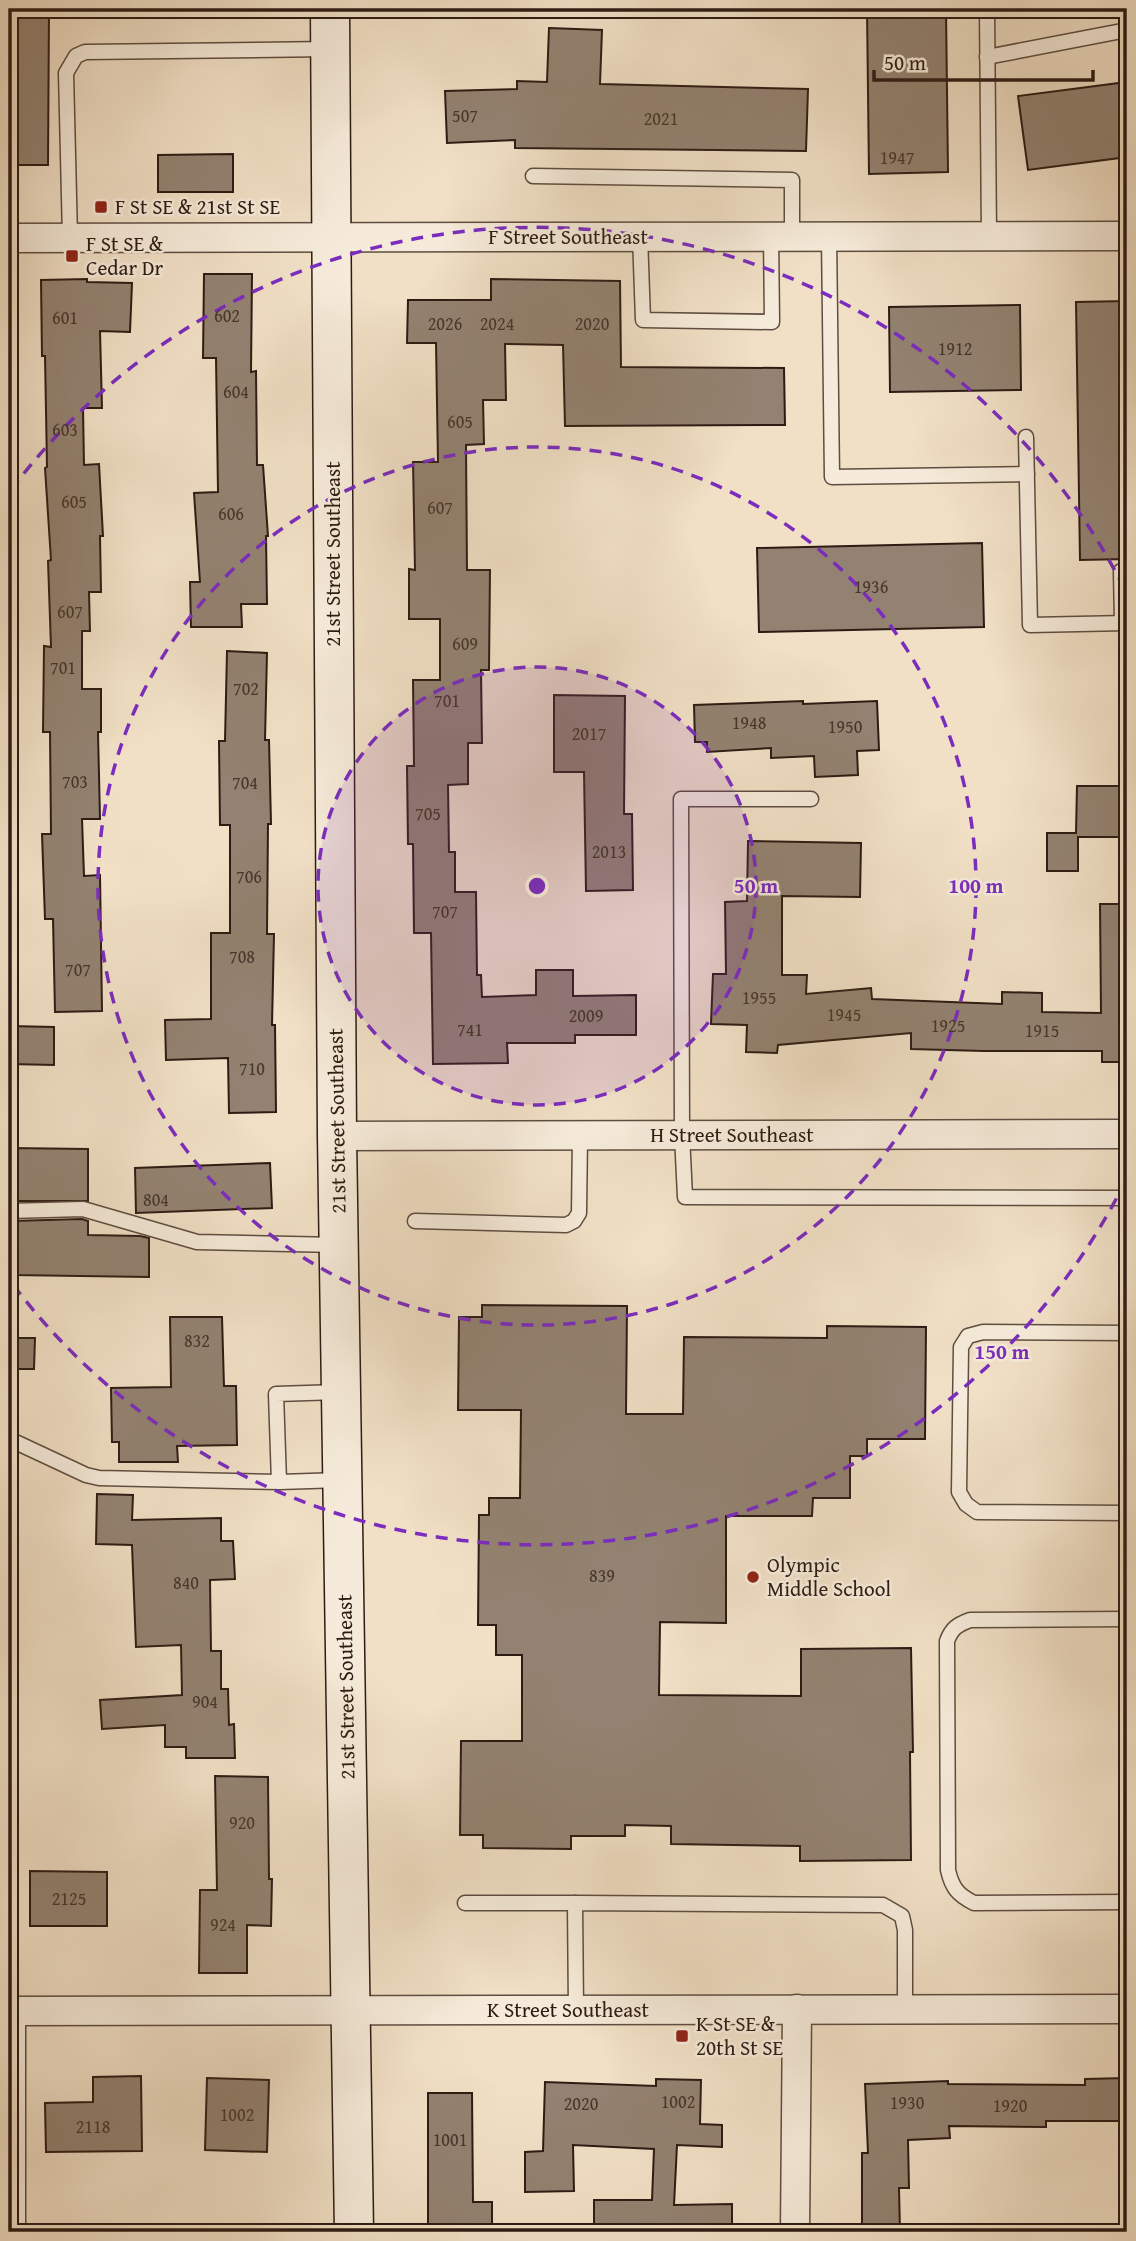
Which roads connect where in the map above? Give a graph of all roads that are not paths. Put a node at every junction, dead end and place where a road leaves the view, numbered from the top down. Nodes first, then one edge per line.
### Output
1 (330, 9) edge
2 (987, 9) edge
3 (1127, 30) edge
4 (330, 49) junction
5 (987, 57) junction
6 (533, 176) dead end
7 (640, 236) junction
8 (782, 236) junction
9 (829, 236) junction
10 (989, 236) junction
11 (1127, 236) edge
12 (331, 237) junction
13 (9, 238) edge
14 (70, 238) junction
15 (1026, 438) dead end
16 (1027, 474) junction
17 (1121, 572) dead end
18 (1124, 623) edge
19 (811, 799) dead end
20 (1127, 1134) edge
21 (682, 1135) junction
22 (337, 1136) junction
23 (580, 1136) junction
24 (1127, 1198) edge
25 (9, 1211) edge
26 (415, 1221) dead end
27 (339, 1245) junction
28 (1127, 1333) edge
29 (341, 1392) junction
30 (9, 1439) edge
31 (342, 1480) junction
32 (279, 1482) junction
33 (1127, 1513) edge
34 (1127, 1619) edge
35 (1127, 1902) edge
36 (465, 1903) dead end
37 (576, 1903) junction
38 (797, 2009) junction
39 (905, 2009) junction
40 (1127, 2009) edge
41 (351, 2010) junction
42 (576, 2010) junction
43 (13, 2011) edge
44 (18, 2232) edge
45 (354, 2232) edge
46 (795, 2232) edge

1 - 4 street, 21st Street Southeast
2 - 5 lane
3 - 5 lane
4 - 12 street, 21st Street Southeast
4 - 14 lane
5 - 10 lane
6 - 8 lane
7 - 8 street, F Street Southeast
7 - 8 lane
7 - 12 street, F Street Southeast
8 - 9 street, F Street Southeast
9 - 10 street, F Street Southeast
9 - 16 lane
10 - 11 street, F Street Southeast
12 - 14 street, F Street Southeast
12 - 22 street, 21st Street Southeast
13 - 14 street, F Street Southeast
15 - 16 lane
16 - 18 lane
17 - 18 lane
19 - 21 lane
20 - 21 street, H Street Southeast
21 - 23 street, H Street Southeast
21 - 24 lane
22 - 23 street, H Street Southeast
22 - 27 street, 21st Street Southeast
23 - 26 lane
25 - 27 lane
27 - 29 street, 21st Street Southeast
28 - 33 lane
29 - 31 street, 21st Street Southeast
29 - 32 lane
30 - 32 lane
31 - 32 lane
31 - 41 street, 21st Street Southeast
34 - 35 lane
36 - 37 lane
37 - 39 lane
37 - 42 lane
38 - 39 street, K Street Southeast
38 - 42 street, K Street Southeast
38 - 46 street
39 - 40 street, K Street Southeast
41 - 42 street, K Street Southeast
41 - 43 street, K Street Southeast
41 - 45 street, 21st Street Southeast
43 - 44 lane

